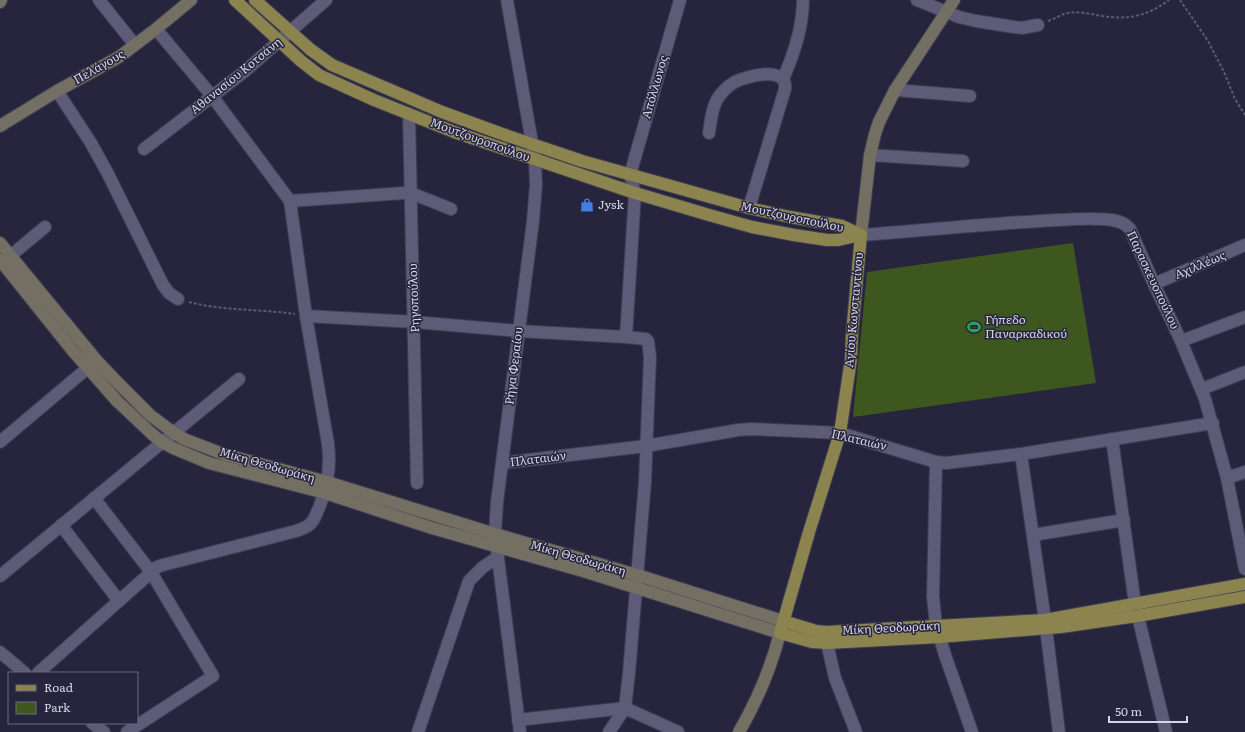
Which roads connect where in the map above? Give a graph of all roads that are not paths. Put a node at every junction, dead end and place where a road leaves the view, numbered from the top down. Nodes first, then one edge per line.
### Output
1 (99, 0) edge
2 (191, 0) edge
3 (235, 0) edge
4 (255, 0) edge
5 (326, 0) edge
6 (507, 0) edge
7 (680, 0) edge
8 (803, 0) edge
9 (916, 0) edge
10 (954, 0) edge
11 (946, 12) junction
12 (1038, 25) road end
13 (156, 28) junction
14 (290, 32) junction
15 (280, 41) junction
16 (135, 45) junction
17 (783, 79) junction
18 (895, 90) junction
19 (57, 91) junction
20 (212, 96) junction
21 (970, 96) dead end
22 (409, 114) junction
23 (0, 126) edge
24 (709, 133) dead end
25 (532, 144) junction
26 (144, 149) dead end
27 (870, 155) junction
28 (535, 160) junction
29 (963, 161) dead end
30 (630, 175) junction
31 (410, 193) junction
32 (635, 193) junction
33 (290, 201) junction
34 (750, 208) junction
35 (451, 210) dead end
36 (45, 227) dead end
37 (861, 235) junction
38 (0, 243) edge
39 (1245, 245) edge
40 (4, 260) edge
41 (1154, 284) junction
42 (178, 300) road end
43 (306, 316) junction
44 (1245, 317) edge
45 (415, 322) junction
46 (518, 332) junction
47 (626, 337) junction
48 (1181, 341) junction
49 (97, 361) junction
50 (88, 369) junction
51 (1245, 372) edge
52 (239, 379) dead end
53 (1202, 389) junction
54 (1213, 422) junction
55 (174, 433) junction
56 (840, 433) junction
57 (1112, 438) junction
58 (0, 442) edge
59 (162, 442) junction
60 (646, 446) junction
61 (1021, 454) junction
62 (936, 462) junction
63 (503, 463) junction
64 (1245, 472) edge
65 (1227, 478) junction
66 (418, 483) dead end
67 (326, 488) junction
68 (94, 498) junction
69 (1124, 520) junction
70 (61, 525) junction
71 (495, 534) junction
72 (1033, 535) junction
73 (497, 552) junction
74 (1245, 569) edge
75 (151, 572) junction
76 (637, 575) junction
77 (0, 576) edge
78 (1245, 584) edge
79 (636, 587) junction
80 (1245, 597) edge
81 (119, 601) junction
82 (1136, 610) junction
83 (783, 621) junction
84 (1045, 624) junction
85 (938, 631) junction
86 (780, 633) junction
87 (827, 643) junction
88 (0, 652) edge
89 (24, 672) edge
90 (39, 672) edge
91 (625, 708) junction
92 (518, 720) junction
93 (93, 724) edge
94 (104, 732) edge
95 (127, 732) edge
96 (418, 732) edge
97 (520, 732) edge
98 (609, 732) edge
99 (678, 732) edge
100 (739, 732) edge
101 (856, 732) edge
102 (972, 732) edge
103 (1059, 732) edge
104 (1166, 732) edge

1 - 16 street
2 - 13 street, Πελάγους
3 - 15 main road, Μουτζουροπούλου
4 - 14 main road, Μουτζουροπούλου
5 - 14 street, Αθανασίου Κοτσάνη
6 - 25 street, Ρήγα Φεραίου
7 - 30 street, Απόλλωνος
8 - 17 street
9 - 11 street
10 - 11 street, Αγίου Κωνσταντίνου
11 - 12 street
11 - 18 street, Αγίου Κωνσταντίνου
13 - 16 street, Πελάγους
13 - 20 street
14 - 15 street, Αθανασίου Κοτσάνη
14 - 25 main road, Μουτζουροπούλου
15 - 20 street, Αθανασίου Κοτσάνη
15 - 22 main road, Μουτζουροπούλου
16 - 19 street, Πελάγους
17 - 24 street
17 - 34 street
18 - 21 street
18 - 27 street, Αγίου Κωνσταντίνου
19 - 23 street, Πελάγους
19 - 42 street
20 - 26 street, Αθανασίου Κοτσάνη
20 - 33 street
22 - 28 main road, Μουτζουροπούλου
22 - 31 street, Ρηγοπούλου
25 - 28 street, Ρήγα Φεραίου
25 - 30 main road, Μουτζουροπούλου
27 - 29 street
27 - 37 street, Αγίου Κωνσταντίνου
28 - 32 main road, Μουτζουροπούλου
28 - 46 street, Ρήγα Φεραίου
30 - 32 street
30 - 34 main road, Μουτζουροπούλου
31 - 33 street
31 - 35 street
31 - 45 street, Ρηγοπούλου
32 - 37 main road, Μουτζουροπούλου
32 - 47 street
33 - 43 street
34 - 37 main road, Μουτζουροπούλου
36 - 40 street
37 - 41 street, Παρασκευοπούλου
37 - 56 main road, Αγίου Κωνσταντίνου
38 - 40 street, Μίκη Θεοδωράκη
39 - 41 street, Αχιλλέως
40 - 49 street, Μίκη Θεοδωράκη
40 - 50 street, Μίκη Θεοδωράκη
41 - 48 street, Παρασκευοπούλου
43 - 45 street
43 - 67 street
44 - 48 street
45 - 46 street
45 - 66 street, Ρηγοπούλου
46 - 47 street
46 - 63 street, Ρήγα Φεραίου
47 - 60 street
48 - 53 street, Παρασκευοπούλου
49 - 50 street
49 - 55 street, Μίκη Θεοδωράκη
50 - 58 street
50 - 59 street, Μίκη Θεοδωράκη
51 - 53 street
52 - 55 street
53 - 54 street, Παρασκευοπούλου
54 - 57 street, Πλαταιών
54 - 65 street, Παρασκευοπούλου
55 - 59 street
55 - 67 street, Μίκη Θεοδωράκη
56 - 60 street, Πλαταιών
56 - 62 street, Πλαταιών
56 - 83 main road, Αγίου Κωνσταντίνου
57 - 61 street, Πλαταιών
57 - 69 street
59 - 67 street, Μίκη Θεοδωράκη
59 - 68 street
60 - 63 street, Πλαταιών
60 - 76 street
61 - 62 street, Πλαταιών
61 - 72 street
62 - 85 street
63 - 71 street, Ρήγα Φεραίου
64 - 65 street
65 - 74 street, Παρασκευοπούλου
67 - 71 street, Μίκη Θεοδωράκη
67 - 73 street, Μίκη Θεοδωράκη
67 - 75 street
68 - 70 street
68 - 75 street
69 - 72 street
69 - 82 street
70 - 77 street
70 - 81 street
71 - 73 street, Ρήγα Φεραίου
71 - 76 street, Μίκη Θεοδωράκη
72 - 84 street
73 - 79 street, Μίκη Θεοδωράκη
73 - 92 street, Ρήγα Φεραίου
73 - 96 street
75 - 81 street
75 - 95 street
76 - 79 street
76 - 83 street, Μίκη Θεοδωράκη
78 - 82 main road, Μίκη Θεοδωράκη
79 - 86 street, Μίκη Θεοδωράκη
79 - 91 street
80 - 82 main road, Μίκη Θεοδωράκη
81 - 90 street
82 - 84 main road, Μίκη Θεοδωράκη
82 - 104 street
83 - 85 main road, Μίκη Θεοδωράκη
83 - 86 main road, Αγίου Κωνσταντίνου
84 - 85 main road, Μίκη Θεοδωράκη
84 - 103 street
85 - 87 main road, Μίκη Θεοδωράκη
85 - 102 street
86 - 87 main road, Μίκη Θεοδωράκη
86 - 100 street
87 - 101 street
88 - 89 street
91 - 92 street
91 - 98 street
91 - 99 street
92 - 97 street, Ρήγα Φεραίου
93 - 94 street

